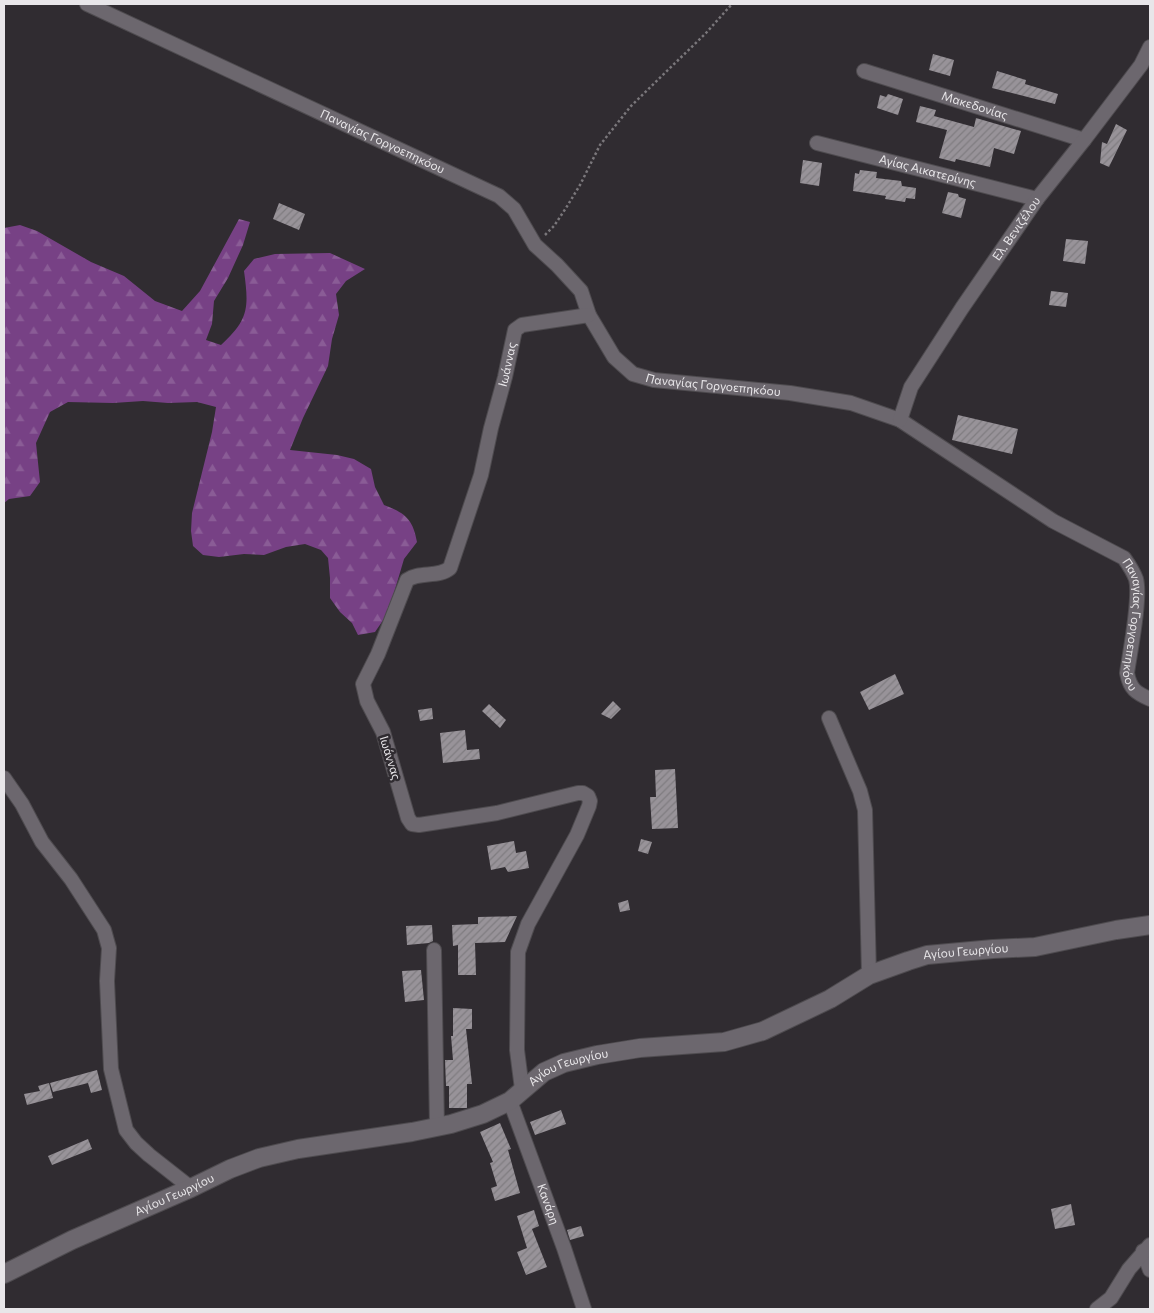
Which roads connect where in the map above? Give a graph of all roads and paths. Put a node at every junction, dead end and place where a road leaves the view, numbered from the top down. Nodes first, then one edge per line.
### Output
1 (87, 4) edge
2 (732, 4) edge
3 (1150, 47) edge
4 (1145, 66) edge
5 (864, 71) dead end
6 (1084, 140) junction
7 (817, 143) dead end
8 (1037, 199) junction
9 (535, 245) junction
10 (589, 315) junction
11 (900, 420) junction
12 (1150, 700) edge
13 (829, 718) dead end
14 (4, 778) edge
15 (1150, 925) edge
16 (434, 950) dead end
17 (869, 975) junction
18 (516, 1095) junction
19 (437, 1126) junction
20 (191, 1188) junction
21 (1147, 1248) edge
22 (1150, 1270) edge
23 (4, 1274) edge
24 (584, 1309) edge
25 (1097, 1309) edge

1 - 9 street, Παναγίας Γοργοεπηκόου
2 - 9 path
3 - 4 street, Ελ. Βενιζέλου
4 - 6 street, Ελ. Βενιζέλου
5 - 6 street, Μακεδονίας
6 - 8 street, Ελ. Βενιζέλου
7 - 8 street, Αγίας Αικατερίνης
8 - 11 street, Ελ. Βενιζέλου
9 - 10 street, Παναγίας Γοργοεπηκόου
10 - 11 street, Παναγίας Γοργοεπηκόου
10 - 18 street, Ιωάννας
11 - 12 street, Παναγίας Γοργοεπηκόου
13 - 17 street
14 - 20 street
15 - 17 street, Αγίου Γεωργίου
16 - 19 street
17 - 18 street, Αγίου Γεωργίου
18 - 19 street, Αγίου Γεωργίου
18 - 24 street, Κανάρη
19 - 20 street, Αγίου Γεωργίου
20 - 23 street, Αγίου Γεωργίου
21 - 22 street
21 - 25 street

